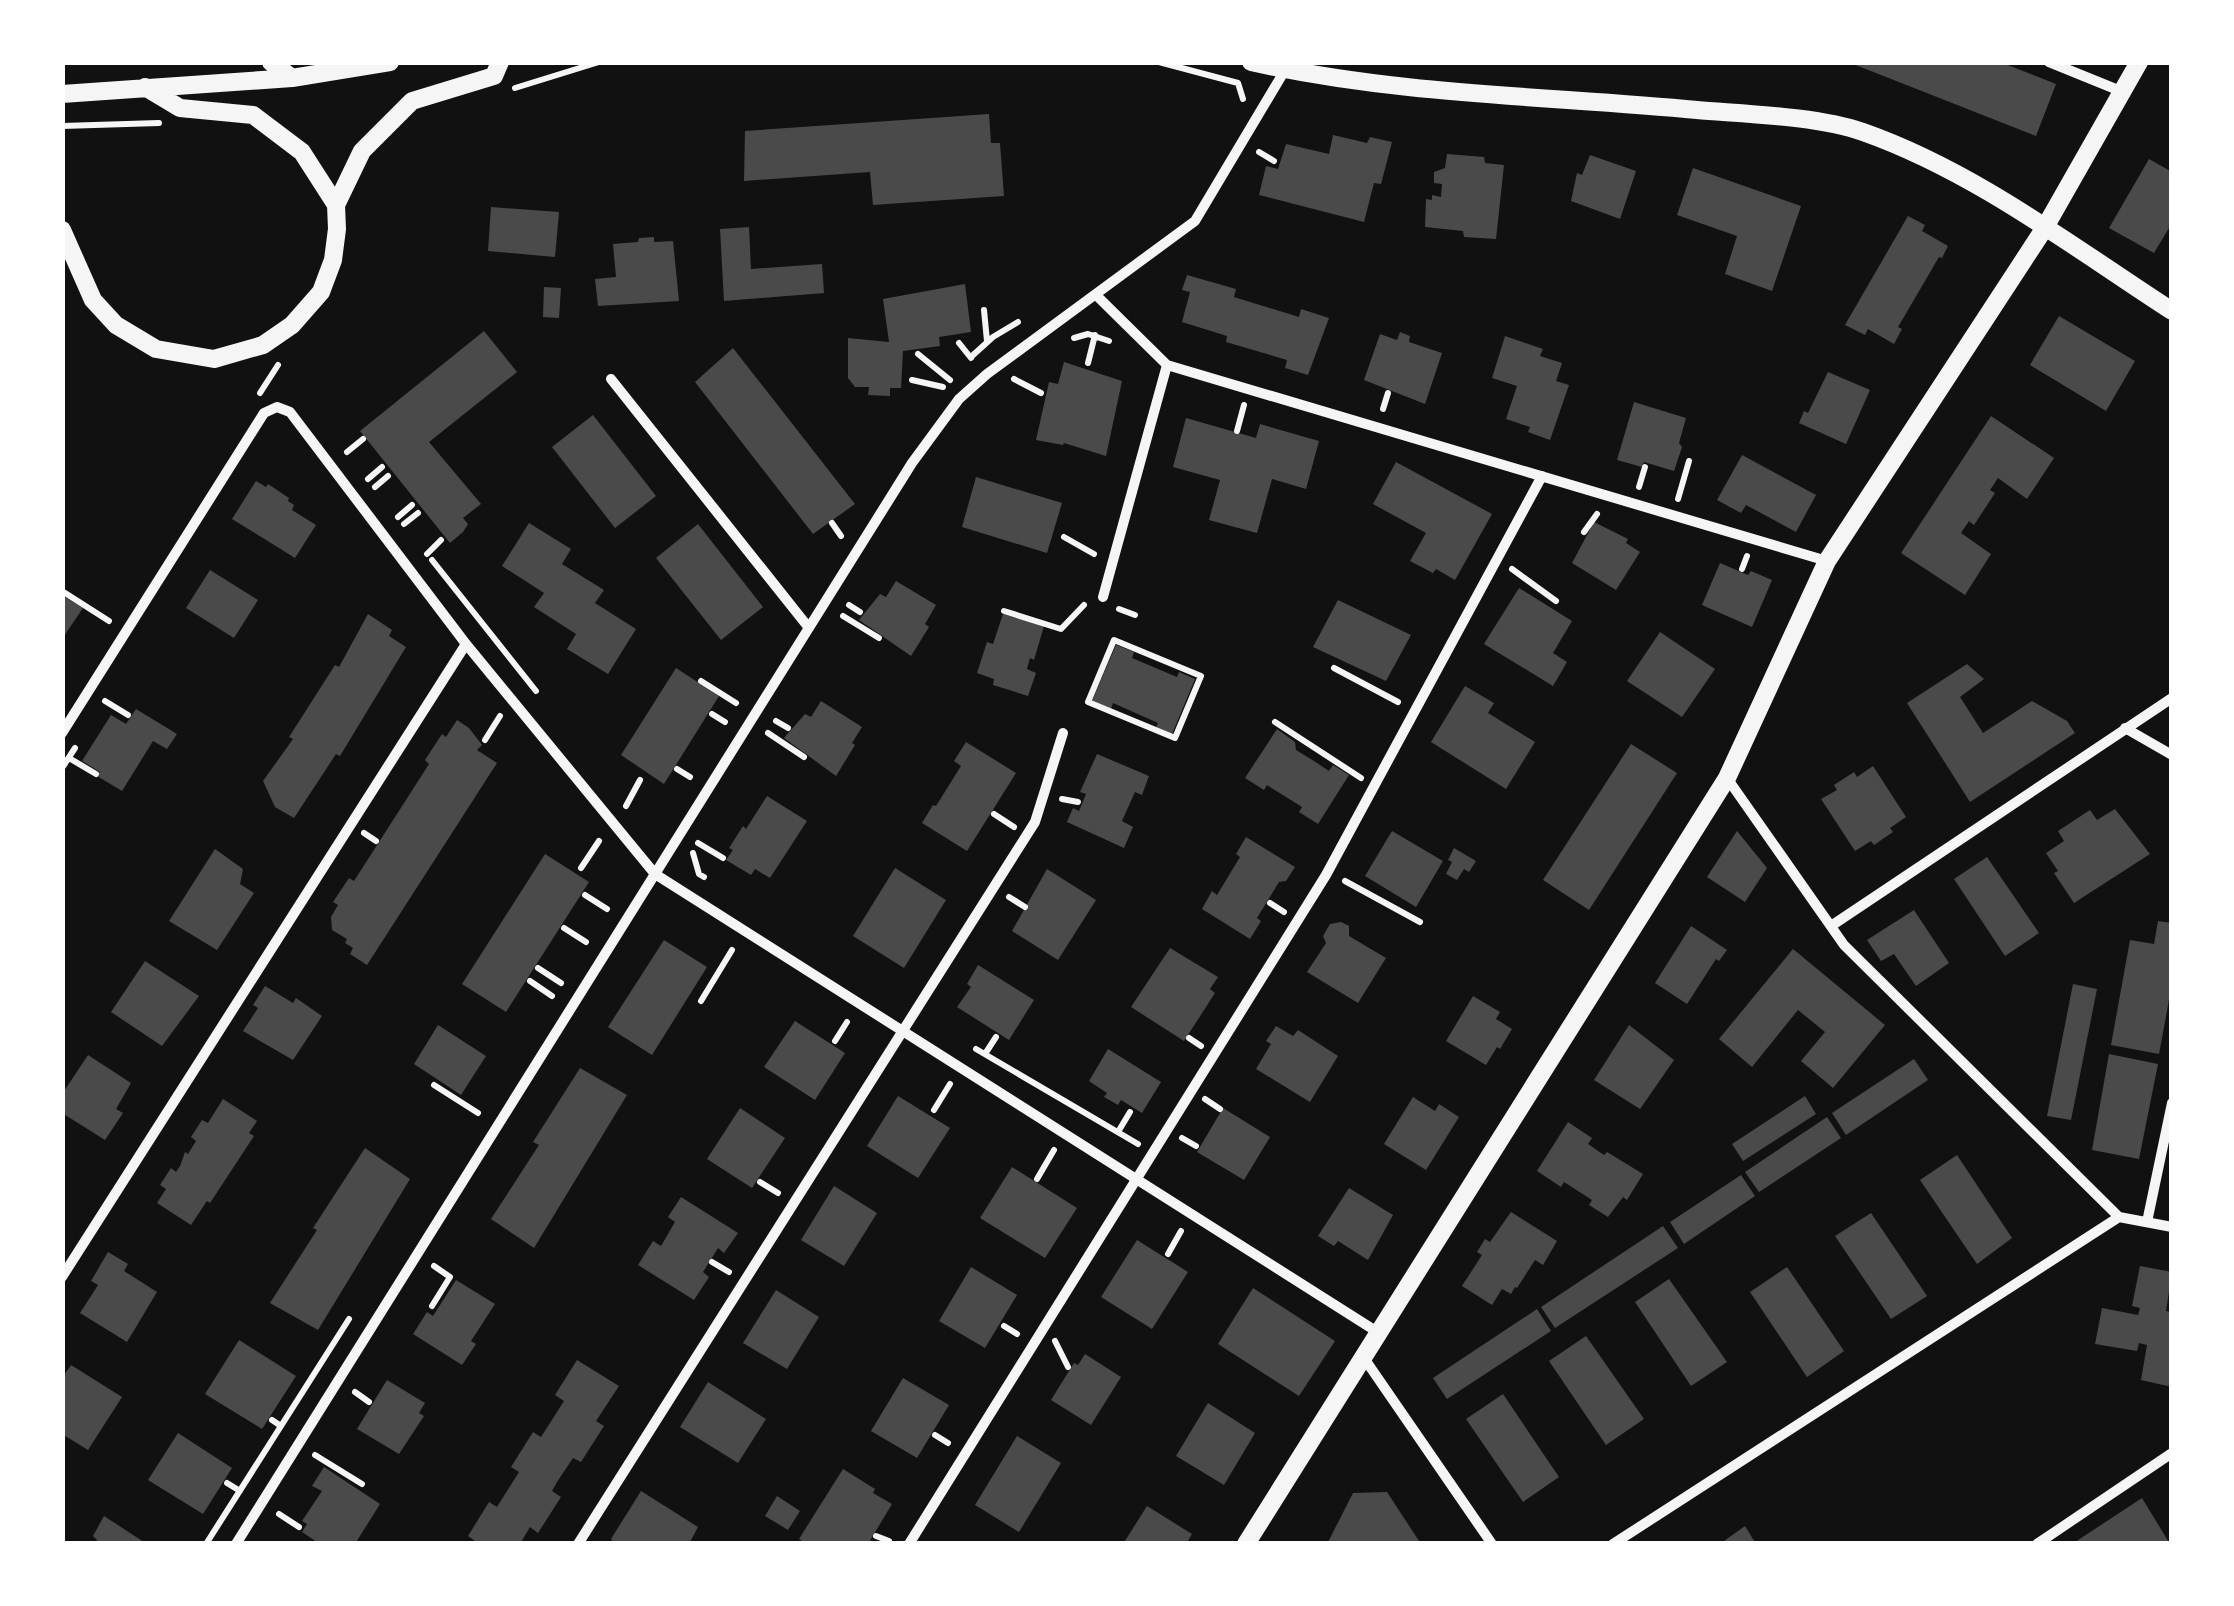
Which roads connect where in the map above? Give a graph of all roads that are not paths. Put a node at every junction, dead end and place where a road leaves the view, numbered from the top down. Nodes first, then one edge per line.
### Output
1 (271, 62) edge
2 (390, 62) edge
3 (500, 62) edge
4 (1251, 62) edge
5 (2049, 62) edge
6 (2139, 62) edge
7 (1285, 70) junction
8 (292, 78) junction
9 (145, 88) junction
10 (2123, 92) junction
11 (62, 94) edge
12 (336, 205) junction
13 (2044, 229) junction
14 (62, 230) edge
15 (1096, 295) junction
16 (2172, 311) edge
17 (1167, 365) junction
18 (611, 379) dead end
19 (1542, 476) junction
20 (1827, 561) junction
21 (1103, 597) dead end
22 (808, 628) junction
23 (466, 644) junction
24 (2172, 698) edge
25 (2125, 728) junction
26 (62, 733) edge
27 (1063, 733) dead end
28 (2172, 755) edge
29 (1727, 778) junction
30 (655, 874) junction
31 (1831, 926) junction
32 (905, 1032) junction
33 (2172, 1103) edge
34 (1135, 1179) junction
35 (2119, 1218) junction
36 (2147, 1222) junction
37 (2172, 1226) edge
38 (62, 1276) edge
39 (1379, 1333) junction
40 (1364, 1358) junction
41 (2172, 1453) edge
42 (236, 1544) edge
43 (578, 1544) edge
44 (909, 1544) edge
45 (1246, 1544) edge
46 (1492, 1544) edge
47 (1613, 1544) edge
48 (2037, 1544) edge

1 - 8 street
2 - 8 street
3 - 12 street
4 - 7 street
5 - 10 street
6 - 10 street
7 - 13 street
7 - 15 street
8 - 9 street
9 - 11 street
9 - 12 street
10 - 13 street
12 - 14 street
13 - 16 street
13 - 20 street
15 - 17 street
15 - 22 street
17 - 19 street
17 - 21 street
18 - 22 street
19 - 20 street
19 - 34 street
20 - 29 street
22 - 30 street
23 - 26 street
23 - 30 street
23 - 38 street
24 - 25 street
25 - 28 street
25 - 31 street
27 - 32 street
29 - 31 street
29 - 39 street
30 - 32 street
30 - 42 street
31 - 35 street
32 - 34 street
32 - 43 street
33 - 36 street
34 - 39 street
34 - 44 street
35 - 36 street
35 - 47 street
36 - 37 street
39 - 40 street
40 - 45 street
40 - 46 street
41 - 48 street

